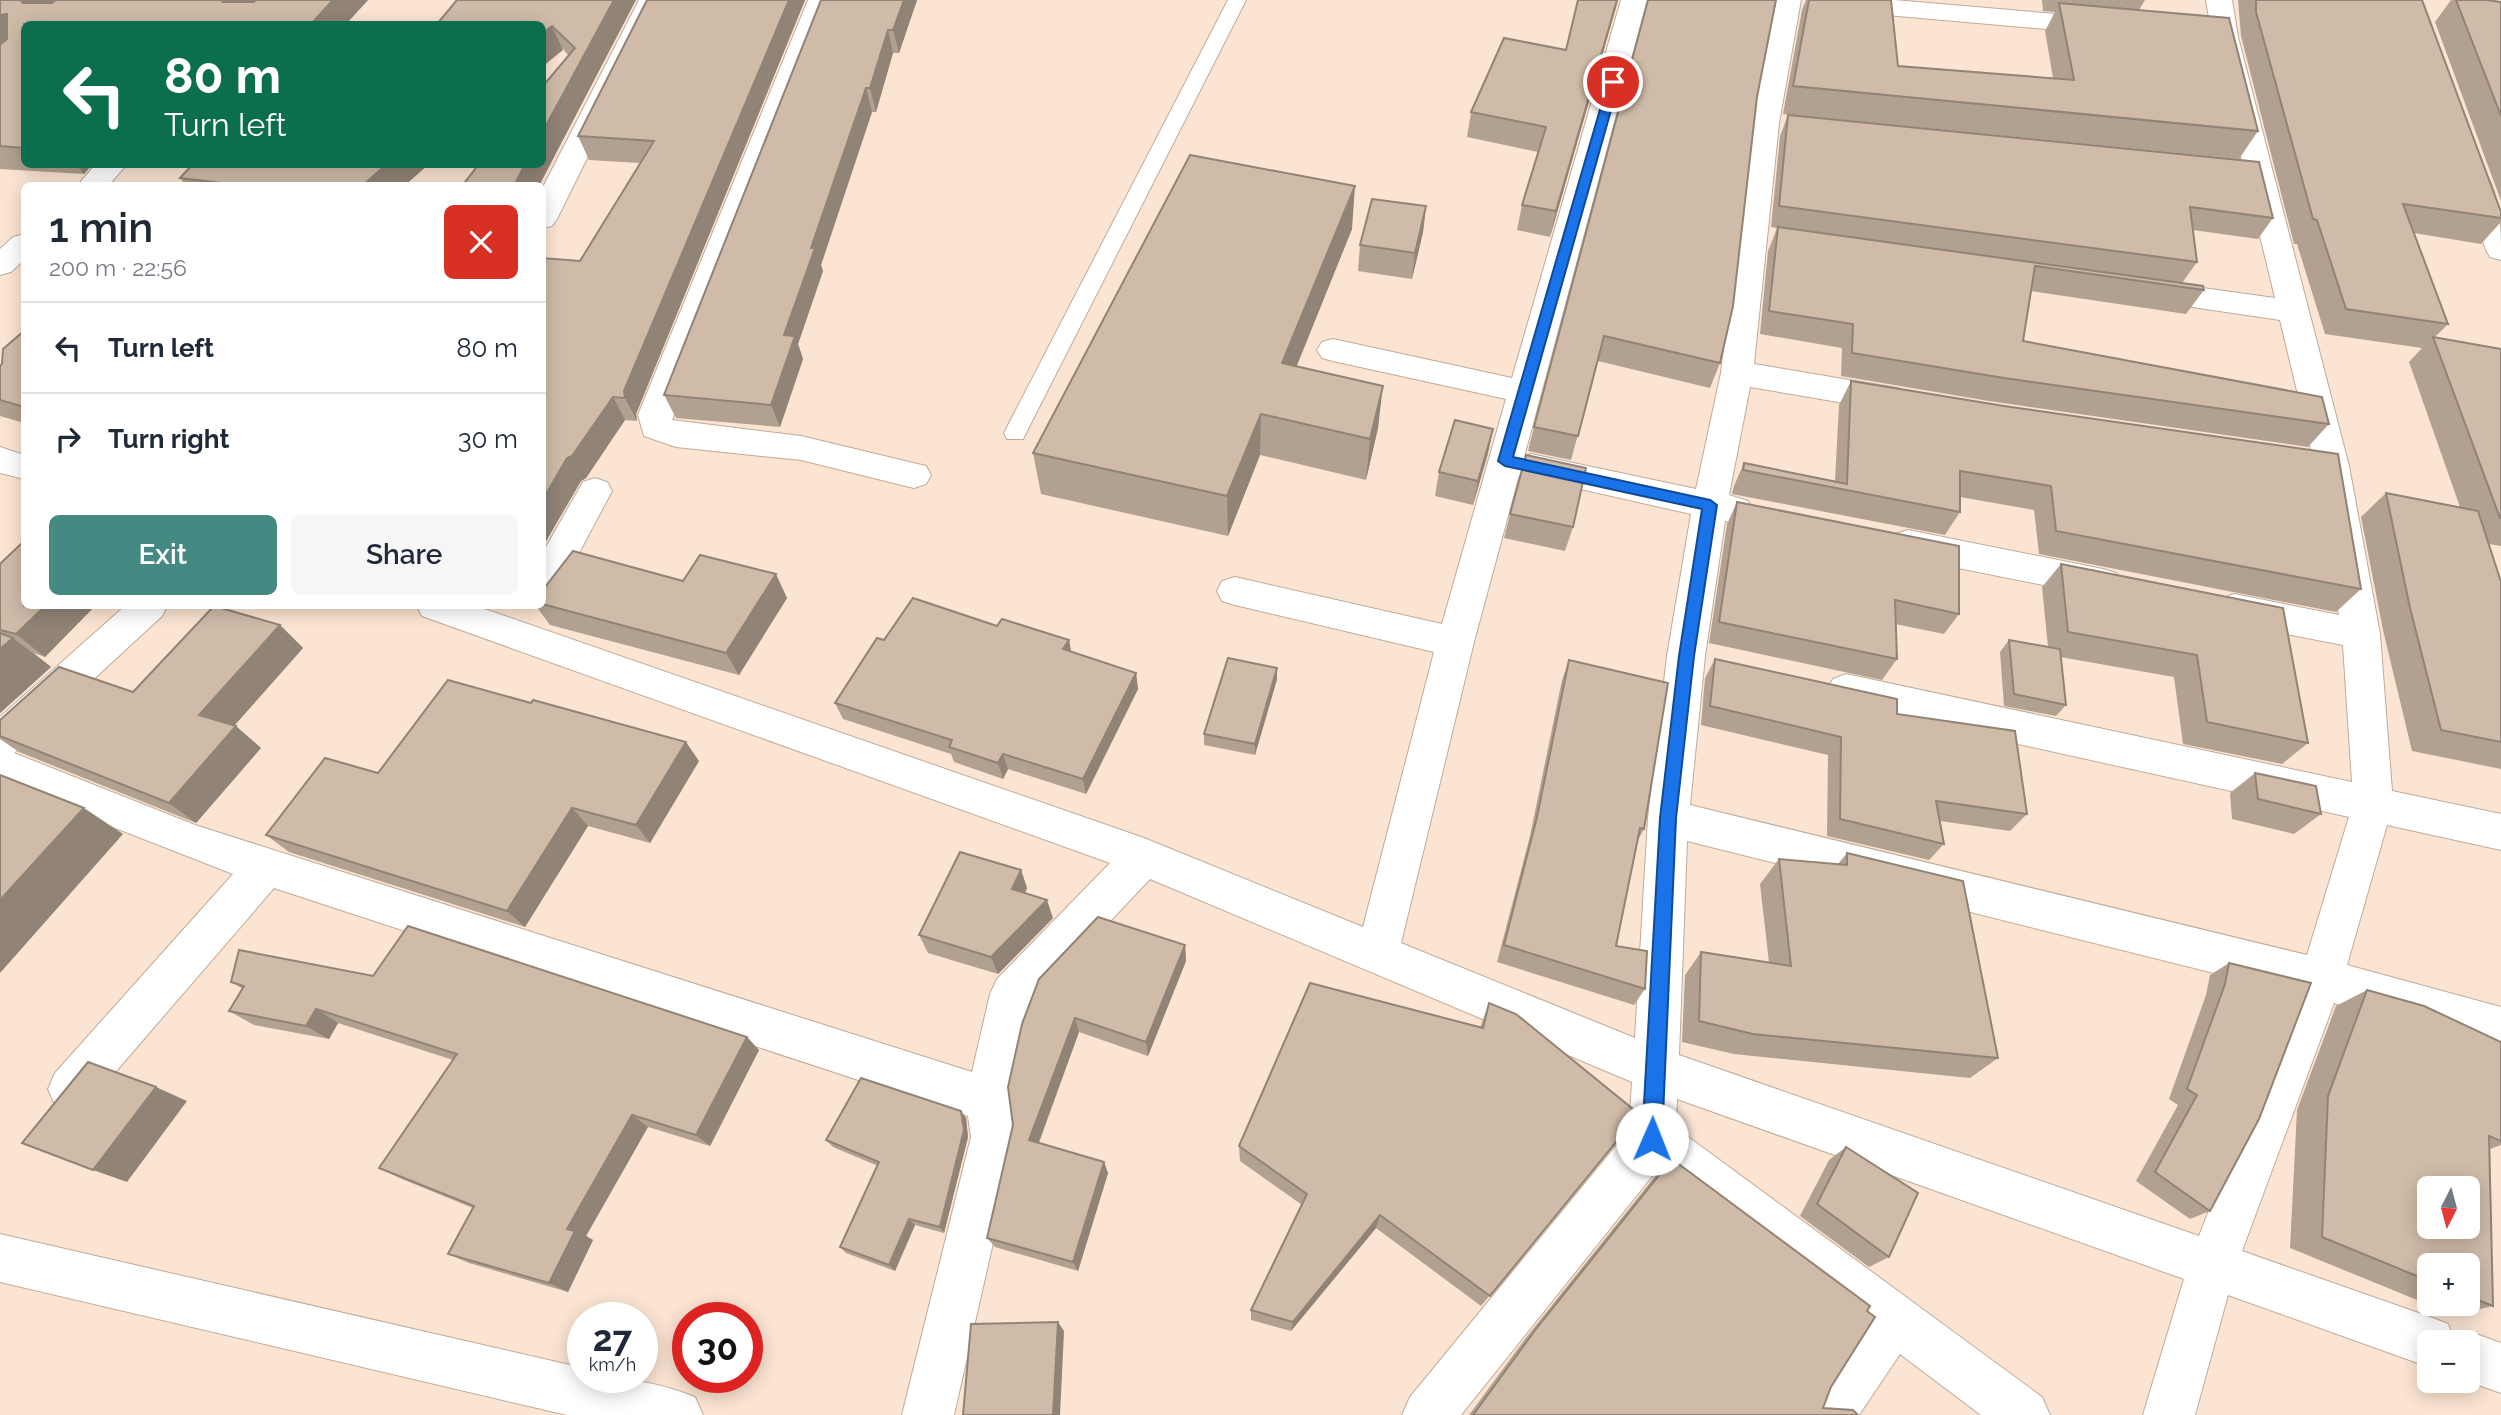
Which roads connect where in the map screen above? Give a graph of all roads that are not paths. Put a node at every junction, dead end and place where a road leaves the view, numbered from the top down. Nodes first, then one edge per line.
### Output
1 (652, 0) edge
2 (821, 0) edge
3 (1237, 0) edge
4 (1634, 0) edge
5 (1788, 0) edge
6 (1804, 0) edge
7 (2219, 0) edge
8 (2130, 29) edge
9 (2468, 158) edge
10 (109, 168) edge
11 (96, 182) edge
12 (546, 211) edge
13 (16, 242) edge
14 (2501, 250) edge
15 (0, 265) edge
16 (2113, 286) edge
17 (2292, 311) junction
18 (1333, 350) dead end
19 (1737, 373) junction
20 (1525, 392) junction
21 (1923, 405) edge
22 (1015, 433) dead end
23 (0, 460) edge
24 (1505, 461) junction
25 (21, 466) edge
26 (914, 475) dead end
27 (595, 491) dead end
28 (1710, 505) junction
29 (1764, 516) edge
30 (1873, 537) edge
31 (546, 581) edge
32 (2130, 588) edge
33 (1235, 591) dead end
34 (2198, 602) edge
35 (146, 609) edge
36 (453, 609) edge
37 (525, 621) edge
38 (2361, 634) junction
39 (1455, 642) junction
40 (1686, 656) junction
41 (1727, 665) edge
42 (1808, 682) edge
43 (0, 741) edge
44 (0, 765) edge
45 (2374, 804) junction
46 (1668, 818) junction
47 (2501, 832) edge
48 (1144, 857) junction
49 (266, 867) junction
50 (1377, 955) junction
51 (2320, 979) junction
52 (2501, 1029) edge
53 (1654, 1068) junction
54 (71, 1089) edge
55 (989, 1100) junction
56 (1652, 1139) junction
57 (0, 1258) edge
58 (2213, 1263) junction
59 (1895, 1318) junction
60 (2417, 1337) edge
61 (2480, 1360) edge
62 (2501, 1368) edge
63 (677, 1415) edge
64 (928, 1415) edge
65 (1427, 1415) edge
66 (1829, 1415) edge
67 (2024, 1415) edge
68 (2169, 1415) edge

1 - 12 street
2 - 26 street
3 - 22 lane
4 - 20 street
5 - 19 street
6 - 8 street
7 - 17 street
9 - 14 street
10 - 11 street
13 - 15 street
16 - 17 street
17 - 38 street
18 - 20 street
19 - 21 street
19 - 28 street
20 - 24 street
23 - 25 street
24 - 28 street
24 - 39 street
27 - 31 street
28 - 29 street
28 - 40 street
30 - 32 street
33 - 39 street
34 - 38 street
35 - 43 street
36 - 37 street
37 - 48 street
38 - 45 street
39 - 50 street
40 - 41 street
40 - 46 street
42 - 45 street
44 - 49 street
45 - 47 street
45 - 51 street
46 - 51 street
46 - 53 street
48 - 50 street
48 - 55 street
49 - 54 street
49 - 55 street
50 - 53 street
51 - 52 street
51 - 58 street
53 - 56 street
53 - 58 street
55 - 64 street
56 - 59 street
56 - 65 street
57 - 63 street
58 - 60 street
58 - 68 street
59 - 66 street
59 - 67 street
61 - 62 street

